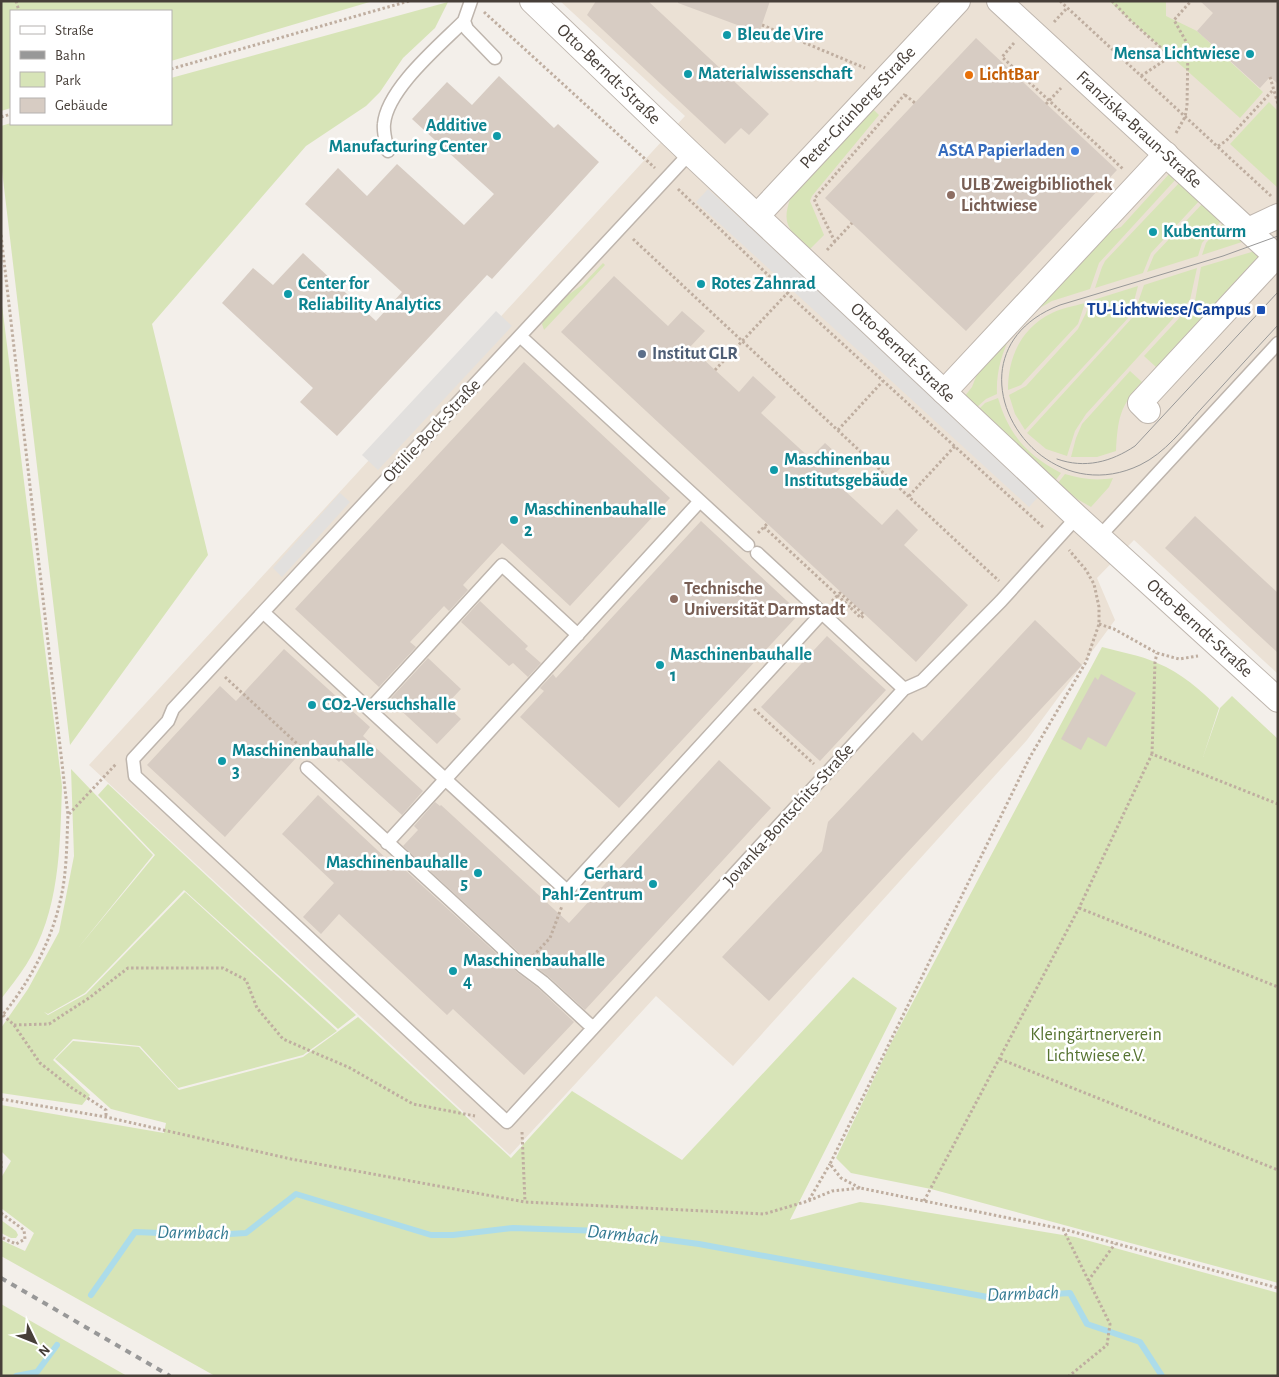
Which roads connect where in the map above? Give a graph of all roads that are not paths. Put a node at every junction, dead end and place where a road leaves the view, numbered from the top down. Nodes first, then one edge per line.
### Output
1 (532, 1) edge
2 (958, 1) edge
3 (999, 1) edge
4 (471, 3) edge
5 (464, 21) junction
6 (496, 58) dead end
7 (388, 151) dead end
8 (690, 153) junction
9 (1166, 154) junction
10 (1276, 208) edge
11 (758, 216) junction
12 (1248, 230) junction
13 (1277, 257) edge
14 (520, 336) junction
15 (1278, 343) edge
16 (944, 392) junction
17 (1148, 411) dead end
18 (700, 501) junction
19 (1077, 517) junction
20 (1099, 537) junction
21 (264, 613) junction
22 (822, 613) junction
23 (578, 635) junction
24 (904, 688) junction
25 (1278, 700) edge
26 (370, 709) junction
27 (307, 768) road end
28 (446, 779) junction
29 (387, 843) junction
30 (593, 1028) junction
31 (507, 1122) joint

1 - 8 street, Otto-Berndt-Straße
2 - 11 street, Peter-Grünberg-Straße
3 - 9 street, Franziska-Braun-Straße
4 - 5 lane
5 - 6 lane
5 - 7 lane
8 - 11 street, Otto-Berndt-Straße
8 - 14 lane, Ottilie-Bock-Straße
9 - 12 street, Franziska-Braun-Straße
9 - 16 street
10 - 12 street
11 - 16 street, Otto-Berndt-Straße
12 - 13 street, Franziska-Braun-Straße
13 - 17 street
14 - 18 lane
14 - 21 lane, Ottilie-Bock-Straße
15 - 20 lane
16 - 19 street, Otto-Berndt-Straße
18 - 22 lane
18 - 23 lane
19 - 20 street, Otto-Berndt-Straße
19 - 24 lane, Jovanka-Bontschits-Straße
20 - 25 street, Otto-Berndt-Straße
21 - 26 lane
21 - 31 lane, Ottilie-Bock-Straße
22 - 24 lane
22 - 28 lane
23 - 26 lane
23 - 28 lane
24 - 30 lane, Jovanka-Bontschits-Straße
26 - 28 lane
27 - 29 lane
28 - 29 lane
29 - 30 lane
30 - 31 lane, Jovanka-Bontschits-Straße

